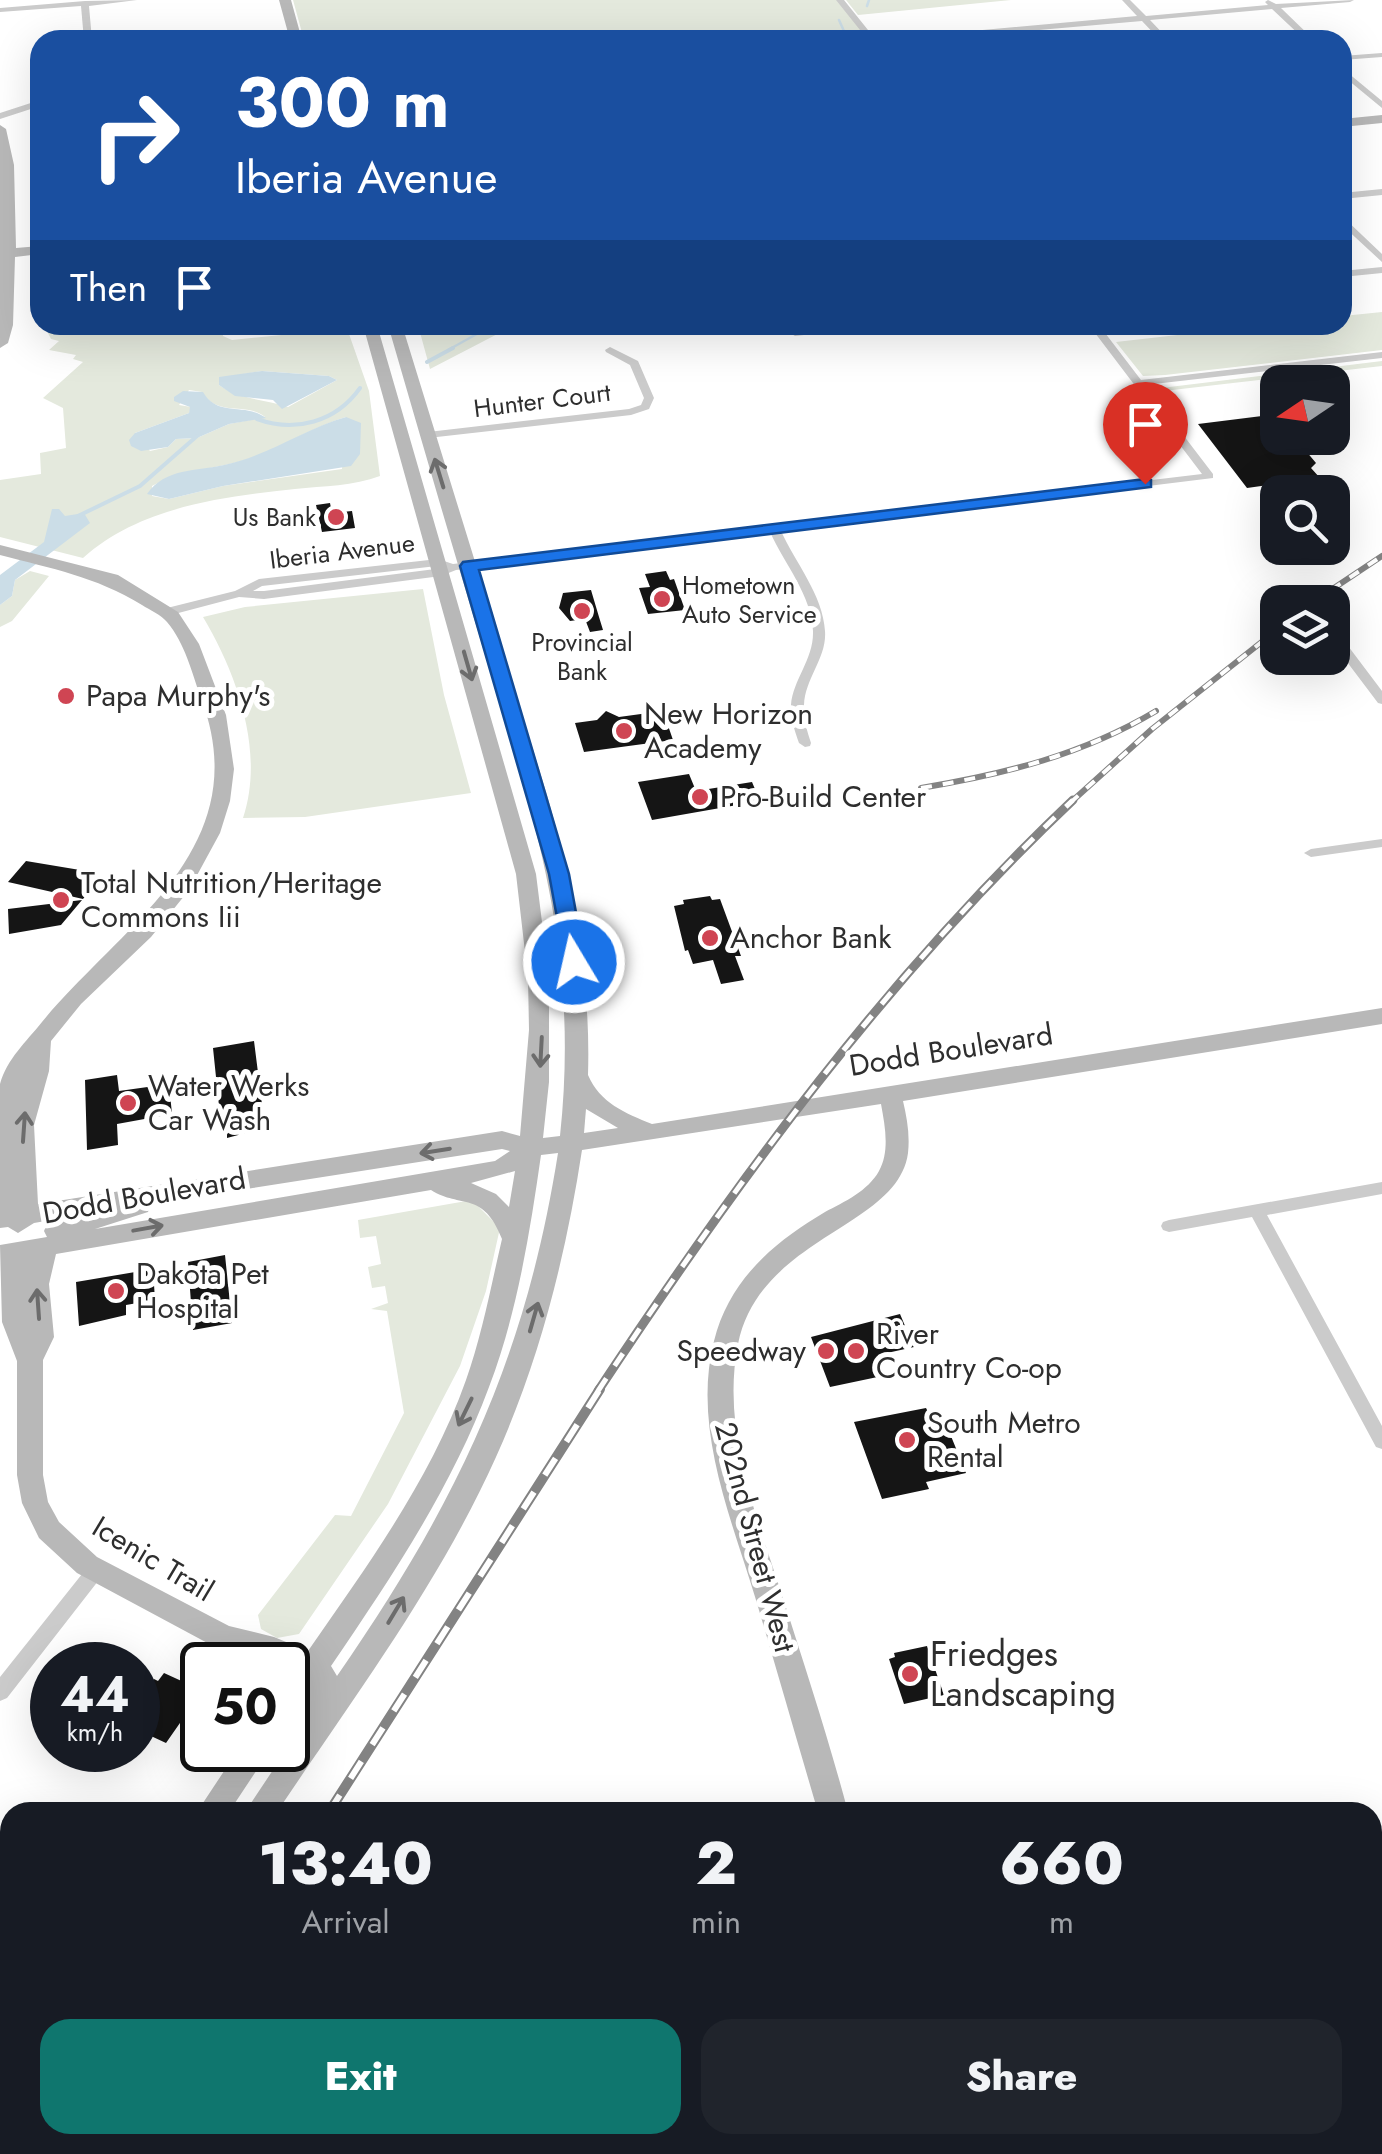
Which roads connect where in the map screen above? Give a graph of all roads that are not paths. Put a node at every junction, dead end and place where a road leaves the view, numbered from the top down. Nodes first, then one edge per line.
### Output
1 (134, 0) edge
2 (285, 0) edge
3 (300, 0) edge
4 (840, 0) edge
5 (1126, 0) edge
6 (1350, 0) edge
7 (1270, 3) edge
8 (85, 4) junction
9 (0, 10) edge
10 (1144, 18) junction
11 (1014, 29) joint
12 (87, 30) edge
13 (293, 30) edge
14 (308, 30) edge
15 (864, 30) edge
16 (1003, 30) edge
17 (1156, 30) edge
18 (1299, 30) edge
19 (1382, 55) edge
20 (1352, 57) edge
21 (1352, 79) edge
22 (1382, 105) edge
23 (30, 106) edge
24 (0, 116) edge
25 (1382, 119) edge
26 (1352, 122) edge
27 (0, 129) edge
28 (1382, 192) edge
29 (4, 193) edge
30 (1352, 195) edge
31 (1352, 229) edge
32 (30, 251) edge
33 (3, 254) edge
34 (1382, 259) edge
35 (1382, 270) edge
36 (1352, 273) edge
37 (373, 335) edge
38 (399, 335) edge
39 (1102, 335) edge
40 (0, 343) edge
41 (610, 350) dead end
42 (1382, 355) edge
43 (1138, 383) junction
44 (428, 436) junction
45 (774, 529) junction
46 (4, 551) edge
47 (450, 567) junction
48 (167, 612) junction
49 (1350, 657) edge
50 (1380, 696) edge
51 (804, 743) dead end
52 (1382, 843) edge
53 (1311, 853) dead end
54 (1382, 1016) edge
55 (40, 1040) junction
56 (577, 1074) junction
57 (890, 1093) junction
58 (649, 1133) junction
59 (572, 1143) junction
60 (531, 1148) junction
61 (402, 1185) junction
62 (1382, 1188) edge
63 (180, 1190) junction
64 (1256, 1210) junction
65 (27, 1214) junction
66 (1169, 1226) dead end
67 (4, 1235) edge
68 (515, 1241) junction
69 (45, 1246) junction
70 (30, 1360) junction
71 (1382, 1442) edge
72 (96, 1570) junction
73 (223, 1637) junction
74 (226, 1642) edge
75 (313, 1667) junction
76 (310, 1671) edge
77 (0, 1692) edge
78 (240, 1772) edge
79 (283, 1779) junction
80 (219, 1802) edge
81 (267, 1802) edge
82 (829, 1802) edge

1 - 8 street
2 - 13 main road
3 - 14 main road
4 - 15 street
5 - 10 street
6 - 7 street
7 - 10 street
7 - 18 street
8 - 9 street
8 - 12 street
10 - 11 street
10 - 17 street
11 - 16 street
19 - 20 street
21 - 22 street
23 - 24 street
25 - 26 main road
27 - 29 main road
28 - 30 street
29 - 33 main road
31 - 34 street
32 - 33 main road
33 - 40 main road
35 - 36 street
37 - 47 main road
38 - 44 main road
39 - 43 street
41 - 44 street, Hunter Court
42 - 43 street
43 - 45 street, Iberia Avenue
47 -> 44 main road
45 - 47 street, Iberia Avenue
45 - 51 street
46 - 48 main road
47 - 48 street, Iberia Avenue
47 - 56 main road
47 -> 60 main road
48 - 55 main road, Icenic Trail
49 - 50 street
52 - 53 street
54 - 57 main road, Dodd Boulevard
65 -> 55 main road
55 - 67 main road, Icenic Trail
56 - 58 main road
56 - 59 main road
57 - 58 main road, Dodd Boulevard
57 - 82 main road, 202nd Street West
58 - 59 main road, Dodd Boulevard
59 - 60 main road, Dodd Boulevard
79 -> 59 main road
60 - 61 main road, Dodd Boulevard
60 -> 63 main road, Dodd Boulevard
60 - 68 main road
61 - 68 main road
69 -> 61 main road, Dodd Boulevard
62 - 64 street
63 - 65 main road, Dodd Boulevard
63 - 67 main road
64 - 66 street
64 - 71 street
65 - 67 main road
67 - 69 main road, Dodd Boulevard
67 - 70 main road, Icenic Trail
68 -> 75 main road
70 -> 69 main road, Icenic Trail
70 - 72 main road, Icenic Trail
72 - 73 main road, Icenic Trail
72 - 77 street
73 - 74 main road, Icenic Trail
73 - 75 main road, Icenic Trail
75 - 76 main road
75 - 79 main road
78 - 80 main road
79 - 81 main road

